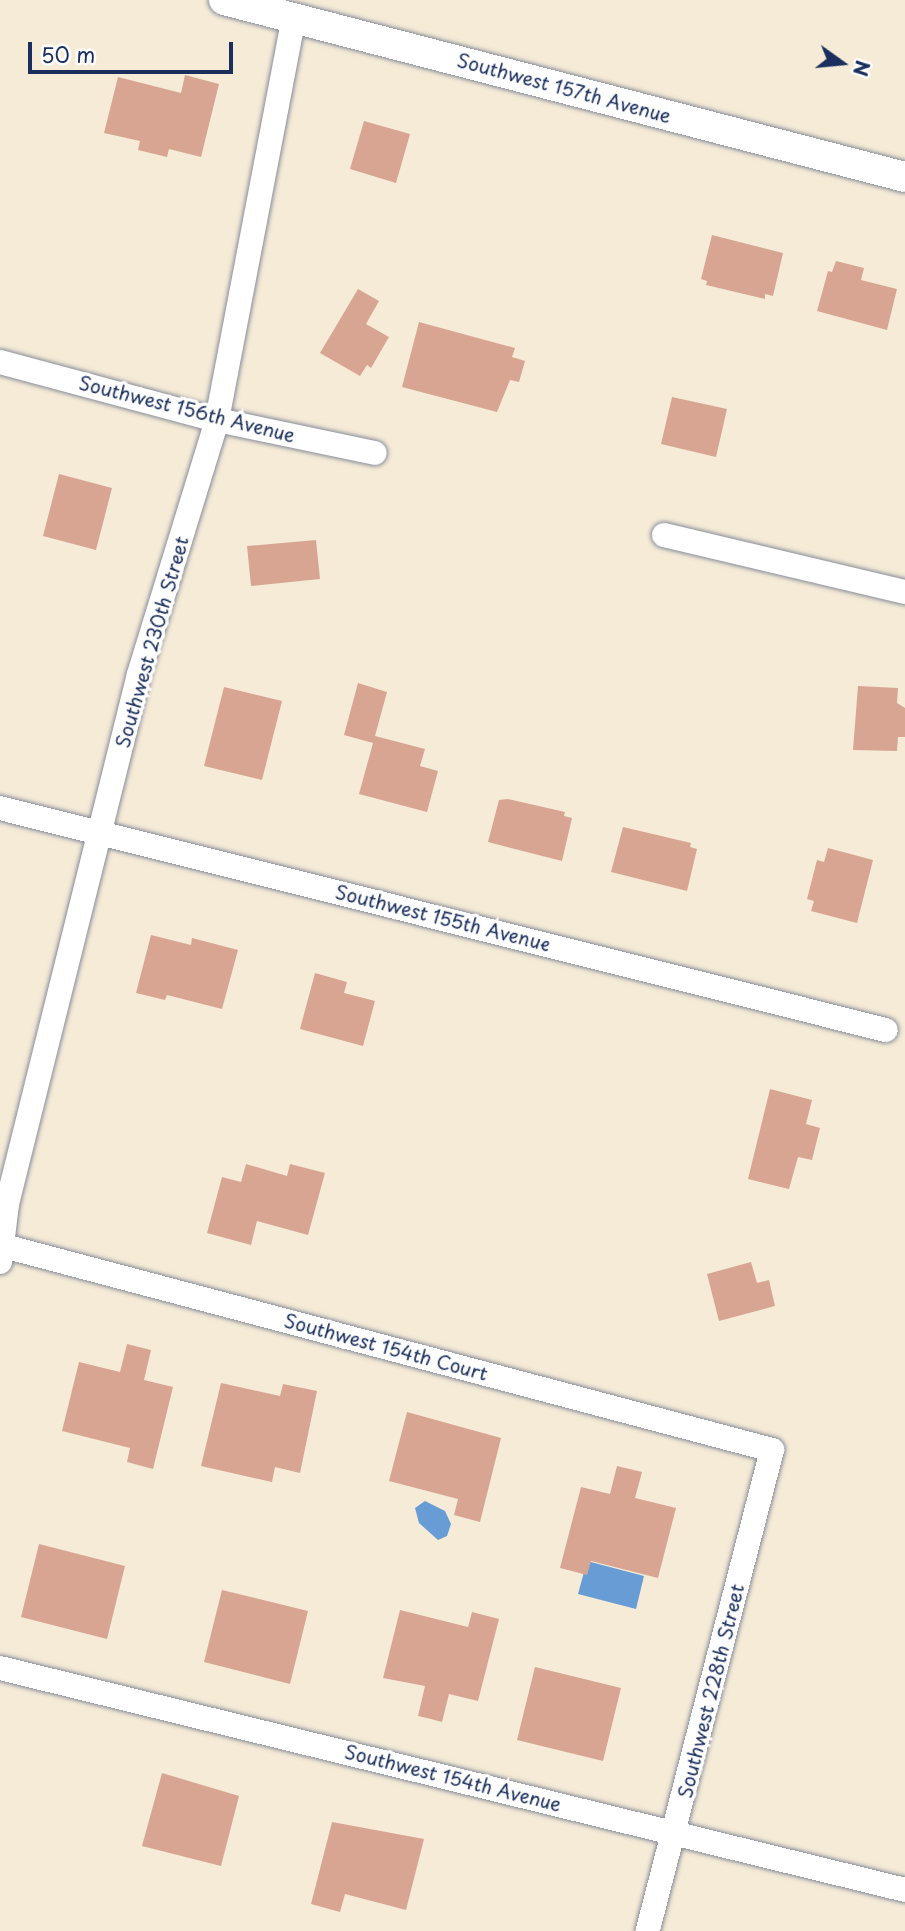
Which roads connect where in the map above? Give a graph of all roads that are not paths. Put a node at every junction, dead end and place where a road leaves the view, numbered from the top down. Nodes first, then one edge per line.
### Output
1 (223, 0) edge
2 (294, 18) junction
3 (905, 177) edge
4 (0, 362) edge
5 (217, 420) junction
6 (375, 453) dead end
7 (664, 535) dead end
8 (905, 592) edge
9 (0, 807) edge
10 (101, 833) junction
11 (886, 1030) dead end
12 (1, 1251) edge
13 (772, 1450) joint
14 (0, 1668) edge
15 (675, 1833) junction
16 (905, 1890) edge
17 (648, 1931) edge

1 - 2 street, Southwest 157th Avenue
2 - 3 street, Southwest 157th Avenue
2 - 5 street, Southwest 230th Street
4 - 5 street, Southwest 156th Avenue
5 - 6 street, Southwest 156th Avenue
5 - 10 street, Southwest 230th Street
7 - 8 street
9 - 10 street, Southwest 155th Avenue
10 - 11 street, Southwest 155th Avenue
10 - 12 street, Southwest 230th Street
12 - 13 street, Southwest 154th Court
13 - 15 street, Southwest 228th Street
14 - 15 street, Southwest 154th Avenue
15 - 16 street, Southwest 154th Avenue
15 - 17 street, Southwest 228th Street

